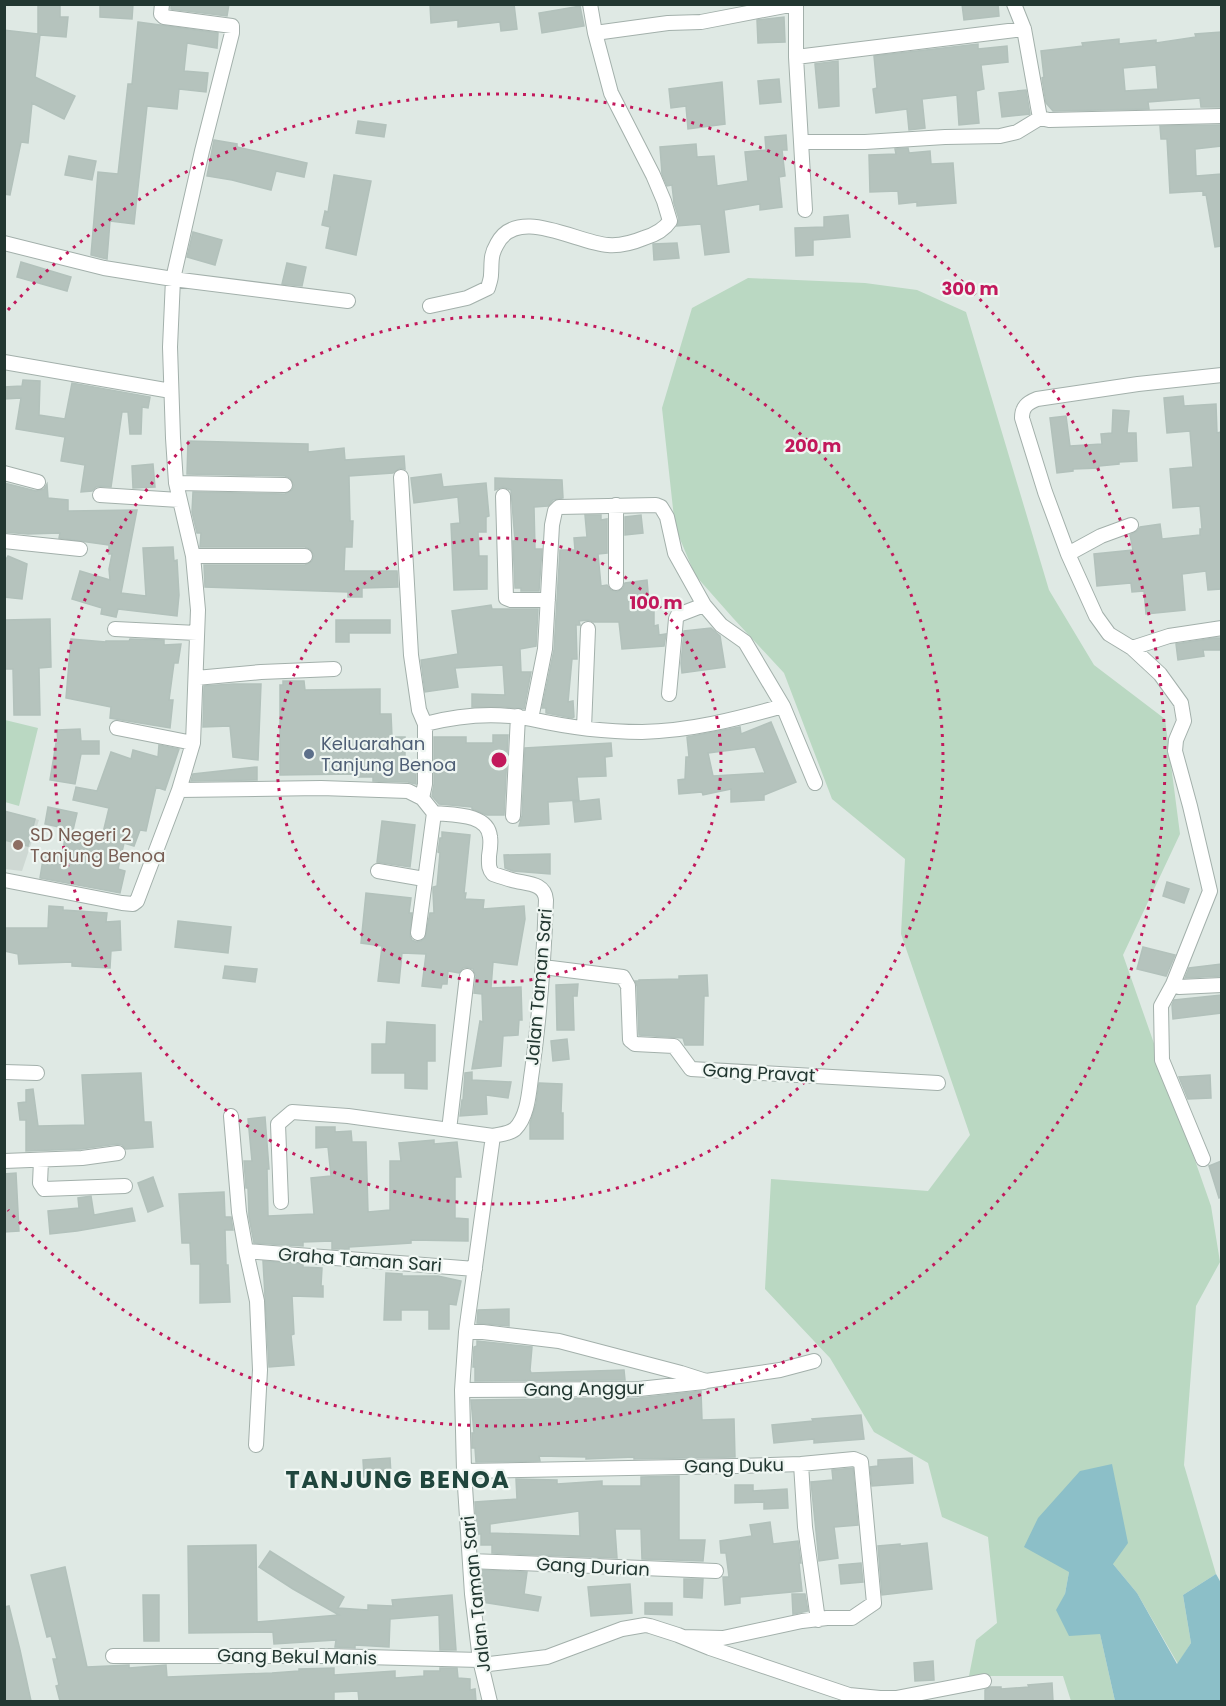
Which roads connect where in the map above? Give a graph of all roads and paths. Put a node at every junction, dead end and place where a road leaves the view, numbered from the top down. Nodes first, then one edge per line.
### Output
1 (162, 4) edge
2 (590, 4) edge
3 (796, 4) edge
4 (1014, 4) edge
5 (1024, 29) junction
6 (595, 33) junction
7 (796, 57) junction
8 (1221, 116) edge
9 (1040, 118) junction
10 (801, 142) junction
11 (805, 210) dead end
12 (4, 243) edge
13 (173, 279) junction
14 (348, 301) dead end
15 (430, 306) dead end
16 (4, 362) edge
17 (1221, 375) edge
18 (171, 391) junction
19 (4, 473) edge
20 (401, 477) dead end
21 (38, 482) dead end
22 (176, 483) junction
23 (285, 485) dead end
24 (100, 495) dead end
25 (503, 495) dead end
26 (179, 500) junction
27 (616, 505) junction
28 (1131, 525) dead end
29 (4, 542) edge
30 (80, 549) dead end
31 (1068, 554) junction
32 (193, 556) junction
33 (305, 556) dead end
34 (616, 582) dead end
35 (548, 600) junction
36 (704, 605) junction
37 (115, 628) dead end
38 (1221, 628) edge
39 (588, 629) dead end
40 (197, 633) junction
41 (1132, 648) junction
42 (334, 669) dead end
43 (196, 678) junction
44 (669, 694) dead end
45 (783, 706) junction
46 (525, 717) junction
47 (425, 724) junction
48 (117, 728) dead end
49 (584, 728) junction
50 (194, 742) junction
51 (815, 783) dead end
52 (179, 790) junction
53 (422, 798) junction
54 (434, 813) junction
55 (513, 816) dead end
56 (378, 871) dead end
57 (424, 879) junction
58 (4, 880) edge
59 (418, 933) dead end
60 (543, 968) junction
61 (467, 976) dead end
62 (1173, 984) junction
63 (1221, 985) edge
64 (4, 1072) edge
65 (37, 1073) dead end
66 (938, 1083) dead end
67 (231, 1116) dead end
68 (449, 1130) junction
69 (493, 1136) junction
70 (117, 1153) dead end
71 (1203, 1160) dead end
72 (4, 1161) edge
73 (41, 1161) junction
74 (124, 1186) dead end
75 (280, 1202) dead end
76 (246, 1251) junction
77 (475, 1269) junction
78 (466, 1332) junction
79 (814, 1361) dead end
80 (706, 1381) junction
81 (462, 1390) junction
82 (256, 1445) dead end
83 (801, 1464) junction
84 (464, 1471) junction
85 (470, 1562) junction
86 (716, 1572) dead end
87 (818, 1620) junction
88 (683, 1637) junction
89 (113, 1656) dead end
90 (480, 1663) junction
91 (984, 1681) dead end
92 (490, 1701) edge

1 - 13 street
2 - 6 street
3 - 6 street
3 - 7 street
4 - 5 street
5 - 7 street
5 - 9 street
6 - 15 street
7 - 10 street
8 - 9 street
9 - 10 street
10 - 11 street
12 - 13 street
13 - 14 street
13 - 18 street
16 - 18 street
17 - 31 street
18 - 22 street
19 - 21 street
20 - 47 street
22 - 23 street
22 - 26 street
24 - 26 street
25 - 35 street
26 - 32 street
27 - 34 street
27 - 35 street
27 - 36 street
28 - 31 street
29 - 30 street
31 - 41 street
32 - 33 street
32 - 40 street
35 - 46 street
36 - 44 street
36 - 45 street
37 - 40 street
38 - 41 street
39 - 49 street
40 - 43 street
41 - 62 street
42 - 43 street
43 - 50 street
45 - 49 street
45 - 51 street
46 - 47 street
46 - 49 street
46 - 55 street
47 - 53 street
48 - 50 street
50 - 52 street
52 - 53 street
52 - 58 street
53 - 54 street
54 - 57 street
54 - 60 street, Jalan Taman Sari
56 - 57 street
57 - 59 street
60 - 66 street, Gang Pravat
60 - 69 street, Jalan Taman Sari
61 - 68 street
62 - 63 street
62 - 71 street
64 - 65 street
67 - 76 street
68 - 69 street
68 - 75 street
69 - 77 street, Jalan Taman Sari
70 - 73 street
72 - 73 street
73 - 74 street
76 - 77 street, Graha Taman Sari
76 - 82 street
77 - 78 street, Jalan Taman Sari
78 - 80 street
78 - 81 street, Jalan Taman Sari
79 - 80 street, Gang Anggur
80 - 81 street, Gang Anggur
81 - 84 street, Jalan Taman Sari
83 - 84 street, Gang Duku
83 - 87 street
83 - 87 street, Gang Duku
84 - 85 street, Jalan Taman Sari
85 - 86 street, Gang Durian
85 - 90 street, Jalan Taman Sari
87 - 88 street
88 - 90 street, Gang Bekul Manis
88 - 91 street
89 - 90 street, Gang Bekul Manis
90 - 92 street, Jalan Taman Sari

